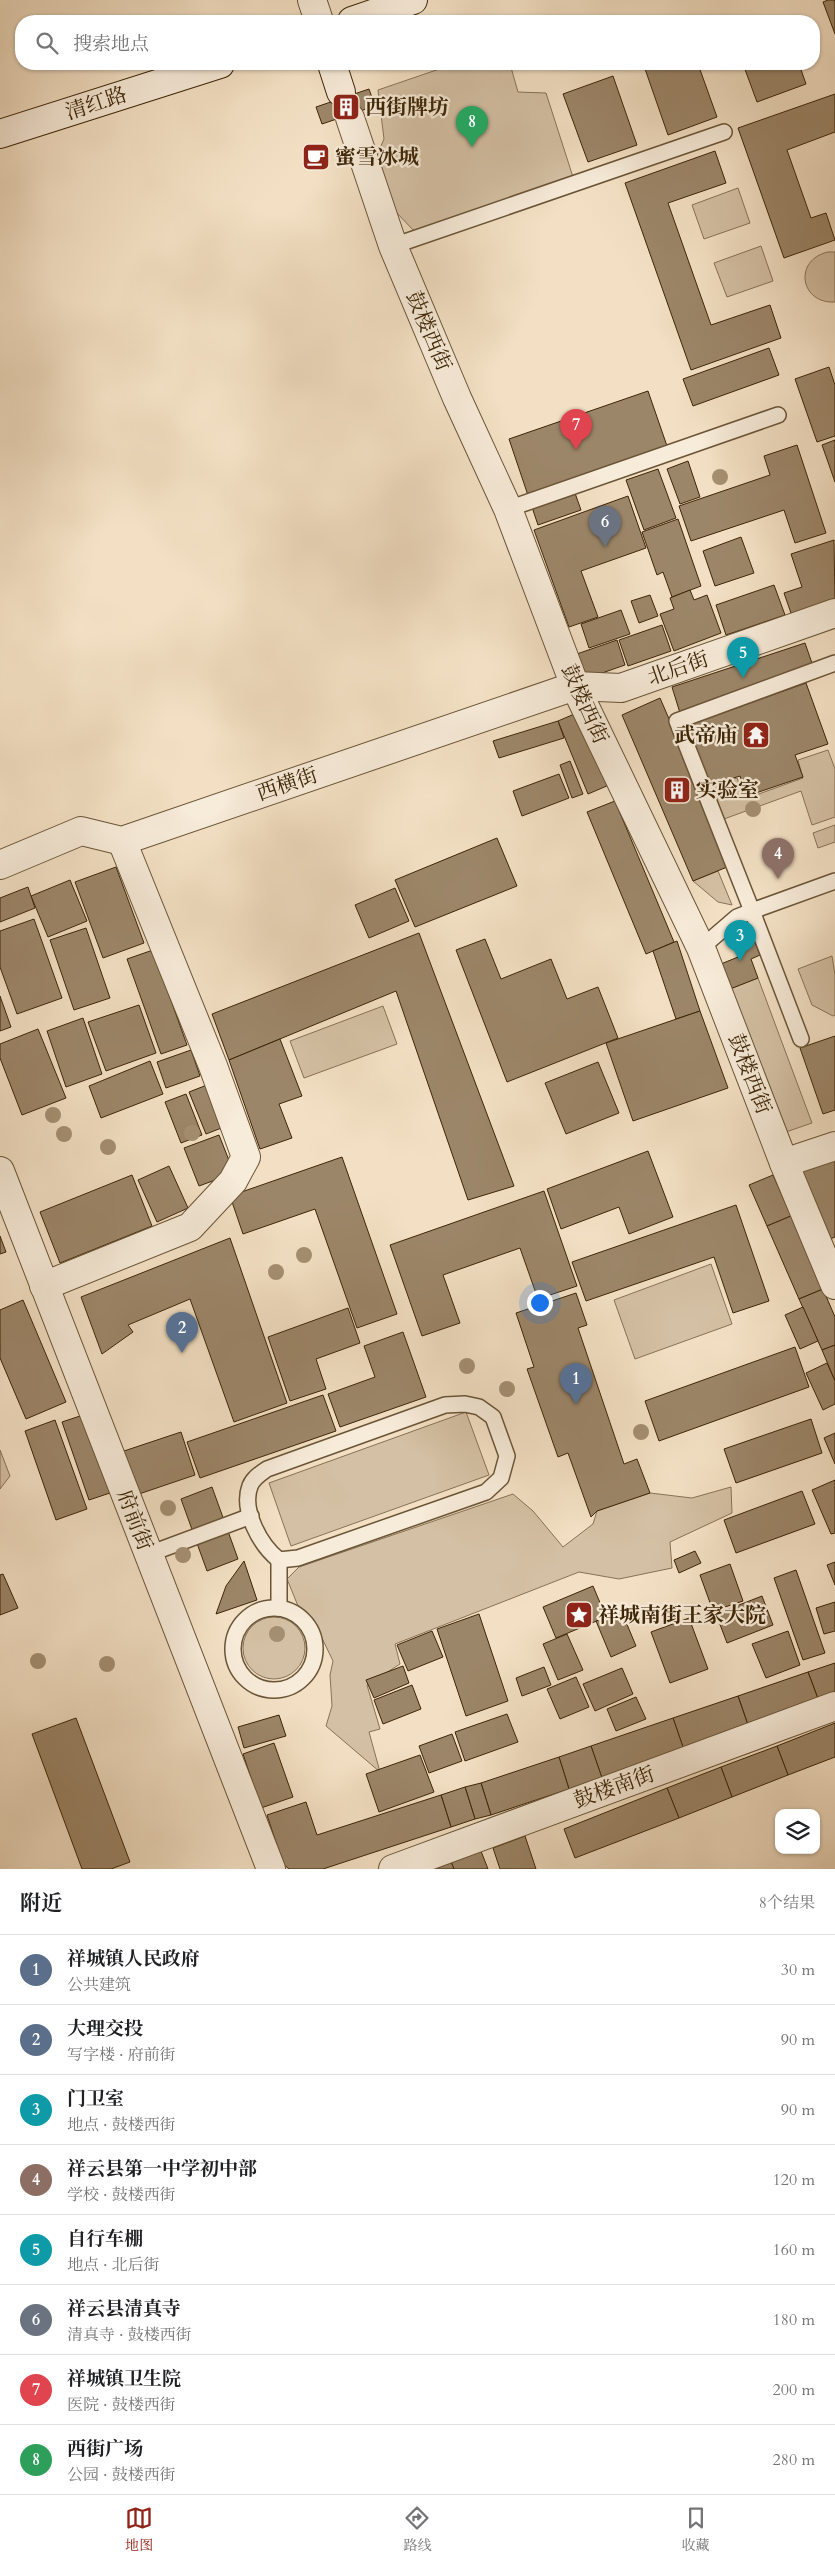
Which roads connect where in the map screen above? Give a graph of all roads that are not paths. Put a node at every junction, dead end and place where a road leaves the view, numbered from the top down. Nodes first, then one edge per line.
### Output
1 (312, 0) edge
2 (414, 0) edge
3 (317, 15) edge
4 (370, 15) edge
5 (201, 70) edge
6 (334, 70) edge
7 (341, 92) dead end
8 (350, 118) dead end
9 (724, 132) dead end
10 (0, 134) edge
11 (393, 246) junction
12 (778, 416) dead end
13 (508, 509) junction
14 (835, 613) edge
15 (835, 665) edge
16 (575, 686) junction
17 (122, 840) junction
18 (0, 865) edge
19 (835, 881) edge
20 (752, 911) junction
21 (701, 948) junction
22 (801, 1039) dead end
23 (835, 1146) edge
24 (786, 1167) junction
25 (0, 1171) edge
26 (835, 1284) edge
27 (44, 1286) junction
28 (252, 1516) junction
29 (149, 1554) junction
30 (279, 1560) junction
31 (279, 1608) junction
32 (835, 1706) edge
33 (271, 1869) edge
34 (392, 1869) edge

1 - 3 street
2 - 4 street
5 - 10 street, 清红路
6 - 7 street
8 - 11 street, 鼓楼西街
9 - 11 lane
11 - 13 street, 鼓楼西街
12 - 13 lane
13 - 16 street, 鼓楼西街
14 - 16 street, 北后街
15 - 20 lane
16 - 17 street, 西横街
16 - 21 street, 鼓楼西街
17 - 18 street
17 - 27 street
19 - 20 lane
20 - 21 lane
20 - 22 lane
21 - 24 street, 鼓楼西街
23 - 24 street
24 - 26 street, 鼓楼西街
25 - 27 street, 府前街
27 - 29 street, 府前街
28 - 29 lane
28 - 30 lane
28 - 30 lane
29 - 33 street, 府前街
30 - 31 lane
31 - 31 lane
32 - 34 street, 鼓楼南街

